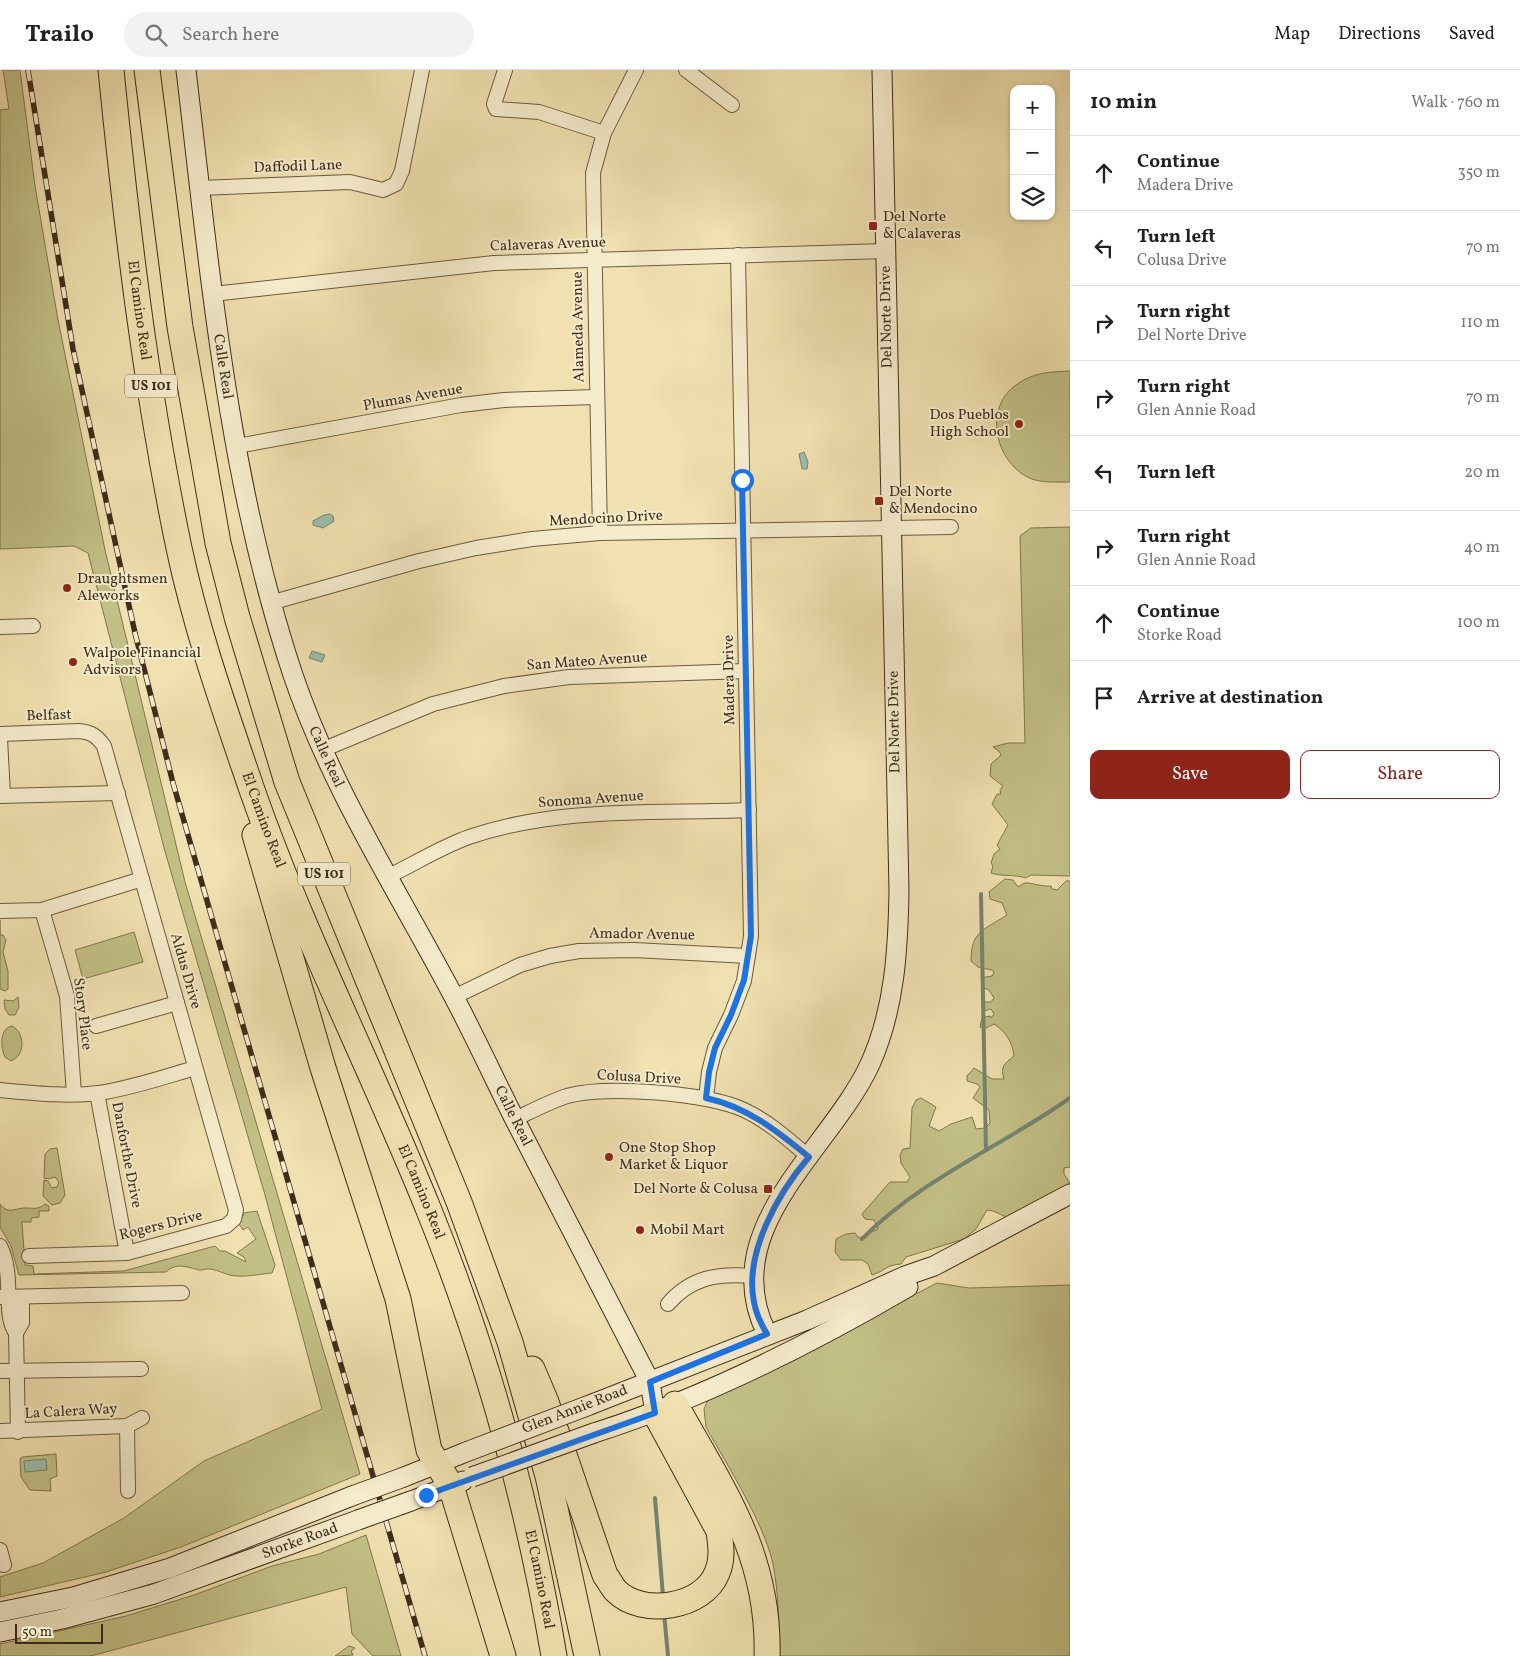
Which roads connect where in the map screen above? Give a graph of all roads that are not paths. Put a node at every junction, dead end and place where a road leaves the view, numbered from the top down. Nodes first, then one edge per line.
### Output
1 (111, 70) edge
2 (147, 70) edge
3 (186, 70) edge
4 (422, 70) edge
5 (505, 70) edge
6 (636, 70) edge
7 (686, 70) edge
8 (882, 70) edge
9 (732, 105) dead end
10 (604, 134) junction
11 (200, 188) junction
12 (886, 251) junction
13 (738, 255) junction
14 (594, 260) junction
15 (213, 294) junction
16 (596, 397) junction
17 (237, 446) junction
18 (951, 527) dead end
19 (891, 528) junction
20 (743, 530) junction
21 (600, 533) junction
22 (270, 603) junction
23 (33, 626) dead end
24 (0, 627) edge
25 (746, 671) junction
26 (220, 697) junction
27 (0, 736) edge
28 (97, 736) joint
29 (322, 750) junction
30 (118, 793) junction
31 (1, 795) edge
32 (749, 810) junction
33 (387, 877) junction
34 (142, 880) junction
35 (42, 910) junction
36 (0, 911) edge
37 (748, 956) junction
38 (454, 997) junction
39 (177, 1003) junction
40 (96, 1026) dead end
41 (196, 1068) junction
42 (0, 1090) edge
43 (97, 1093) junction
44 (74, 1094) junction
45 (706, 1098) junction
46 (515, 1119) junction
47 (809, 1157) junction
48 (1070, 1194) edge
49 (459, 1202) junction
50 (235, 1216) joint
51 (0, 1246) edge
52 (127, 1253) junction
53 (29, 1256) dead end
54 (934, 1266) junction
55 (753, 1276) junction
56 (182, 1293) dead end
57 (10, 1297) edge
58 (668, 1304) dead end
59 (767, 1334) junction
60 (141, 1369) dead end
61 (0, 1371) edge
62 (17, 1371) junction
63 (650, 1382) junction
64 (665, 1408) junction
65 (142, 1418) dead end
66 (127, 1426) junction
67 (0, 1431) edge
68 (18, 1432) junction
69 (594, 1433) joint
70 (466, 1452) joint
71 (436, 1464) junction
72 (461, 1481) junction
73 (128, 1491) dead end
74 (0, 1550) edge
75 (4, 1565) dead end
76 (0, 1612) edge
77 (0, 1632) edge
78 (503, 1656) edge
79 (554, 1656) edge
80 (587, 1656) edge
81 (767, 1656) edge

1 - 26 highway, El Camino Real / US 101
2 - 49 highway, El Camino Real / US 101
3 - 11 street, Calle Real
4 - 11 street, Daffodil Lane
5 - 10 street
6 - 10 street, Alameda Avenue
7 - 9 street
8 - 12 street, Del Norte Drive
10 - 14 street, Alameda Avenue
11 - 15 street, Calle Real
12 - 13 street, Calaveras Avenue
12 - 19 street, Del Norte Drive
13 - 14 street, Calaveras Avenue
13 - 20 street, Madera Drive
14 - 15 street, Calaveras Avenue
14 - 16 street, Alameda Avenue
15 - 17 street, Calle Real
16 - 17 street, Plumas Avenue
16 - 21 street, Alameda Avenue
17 - 22 street, Calle Real
18 - 19 street, Mendocino Drive
19 - 20 street, Mendocino Drive
19 - 47 street, Del Norte Drive
20 - 21 street, Mendocino Drive
20 - 25 street, Madera Drive
21 - 22 street, Mendocino Drive
22 - 29 street, Calle Real
23 - 24 street
25 - 29 street, San Mateo Avenue
25 - 32 street, Madera Drive
26 - 71 highway
26 - 79 highway, El Camino Real / US 101
27 - 28 street, Belfast
27 - 31 street
28 - 30 street, Aldus Drive
29 - 33 street, Calle Real
30 - 31 street
30 - 34 street, Aldus Drive
32 - 33 street, Sonoma Avenue
32 - 37 street, Madera Drive
33 - 38 street, Calle Real
34 - 35 street
34 - 39 street, Aldus Drive
35 - 36 street
35 - 44 street, Story Place
37 - 38 street, Amador Avenue
37 - 45 street, Madera Drive
38 - 46 street, Calle Real
39 - 40 street
39 - 41 street, Aldus Drive
41 - 43 street
41 - 50 street, Aldus Drive
42 - 44 street
43 - 44 street
43 - 52 street, Danforthe Drive
45 - 46 street, Colusa Drive
45 - 47 street, Colusa Drive
46 - 63 street, Calle Real
47 - 55 street, Del Norte Drive
48 - 54 street, Glen Annie Road
49 - 64 highway
49 - 80 highway, El Camino Real / US 101
50 - 52 street, Rogers Drive
51 - 57 street
52 - 53 street, Rogers Drive
54 - 59 street, Glen Annie Road
54 - 64 street, Glen Annie Road
55 - 58 street
55 - 59 street, Del Norte Drive
56 - 57 street
57 - 62 street
59 - 63 street, Glen Annie Road
60 - 62 street
61 - 62 street
62 - 68 street
63 - 64 street
63 - 70 street, Glen Annie Road, bridge
64 - 69 street, Glen Annie Road
64 - 81 highway
65 - 66 street, La Calera Way
66 - 68 street, La Calera Way
66 - 73 street
67 - 68 street, La Calera Way
69 - 72 street, Storke Road, bridge
70 - 71 street, Storke Road
71 - 72 highway
71 - 76 street, Storke Road, bridge
72 - 77 street, Storke Road, bridge
72 - 78 highway
74 - 75 street

